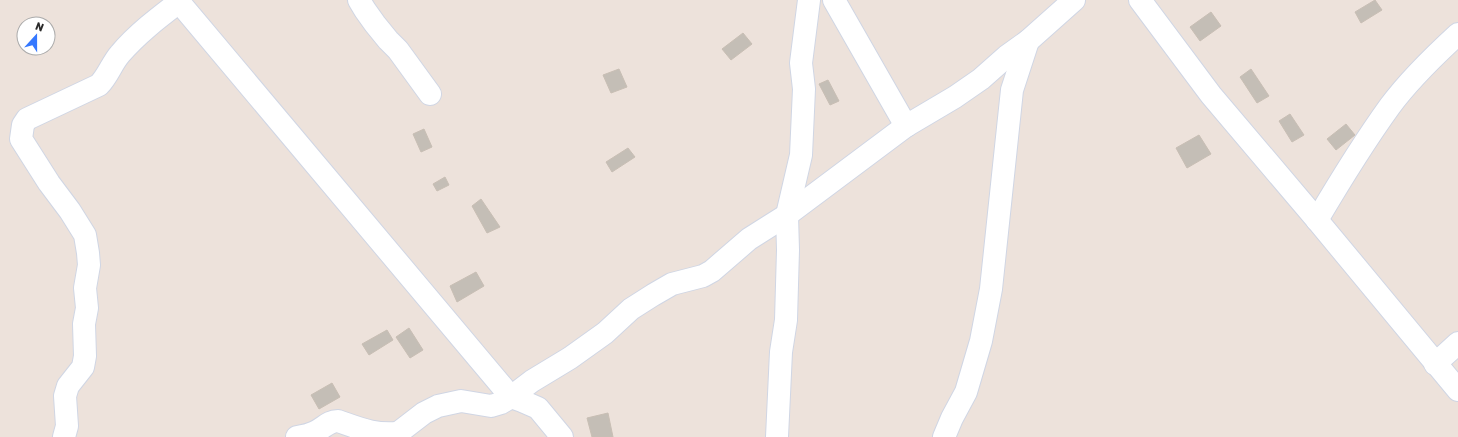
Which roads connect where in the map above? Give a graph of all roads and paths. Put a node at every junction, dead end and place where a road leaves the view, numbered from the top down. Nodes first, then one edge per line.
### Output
1 (360, 0) edge
2 (809, 0) edge
3 (834, 0) edge
4 (1074, 0) edge
5 (1140, 0) edge
6 (185, 3) edge
7 (1458, 34) edge
8 (1028, 41) junction
9 (430, 94) dead end
10 (906, 126) junction
11 (787, 216) junction
12 (1317, 220) junction
13 (1458, 343) edge
14 (1435, 364) junction
15 (1458, 390) edge
16 (511, 397) junction
17 (398, 435) edge
18 (64, 437) edge
19 (297, 437) edge
20 (562, 437) edge
21 (777, 437) edge
22 (944, 437) edge

1 - 9 street
2 - 11 street
3 - 10 street
4 - 8 street
5 - 12 street
6 - 16 street
6 - 18 street
7 - 12 street
8 - 10 street
8 - 22 street
10 - 11 street
11 - 16 street
11 - 21 street
12 - 14 street
13 - 14 street
14 - 15 street
16 - 17 street
16 - 20 street
17 - 19 street

